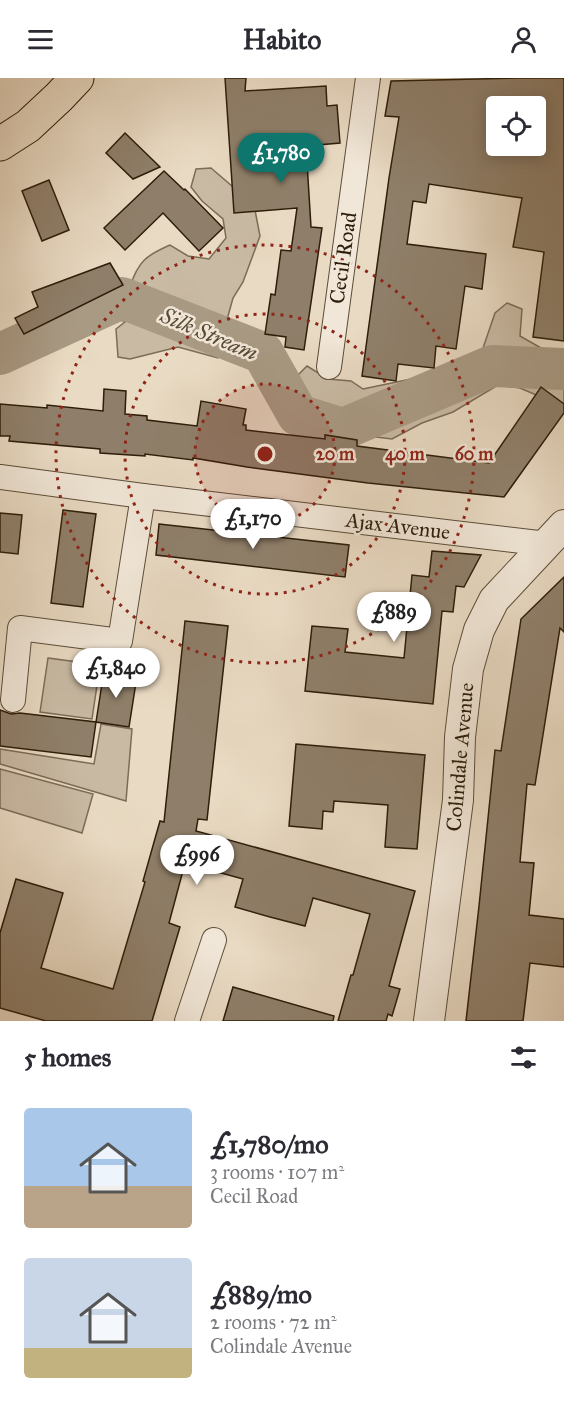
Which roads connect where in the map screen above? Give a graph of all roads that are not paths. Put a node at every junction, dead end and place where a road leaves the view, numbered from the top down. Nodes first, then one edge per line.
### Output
1 (78, 78) edge
2 (368, 78) edge
3 (0, 144) edge
4 (329, 368) dead end
5 (0, 477) edge
6 (143, 496) junction
7 (555, 534) edge
8 (13, 700) dead end
9 (214, 940) dead end
10 (187, 1021) edge
11 (429, 1021) edge

1 - 3 main road
2 - 4 street, Cecil Road
5 - 6 street, Ajax Avenue
6 - 7 street, Ajax Avenue
6 - 8 street
7 - 11 street, Colindale Avenue
9 - 10 street

